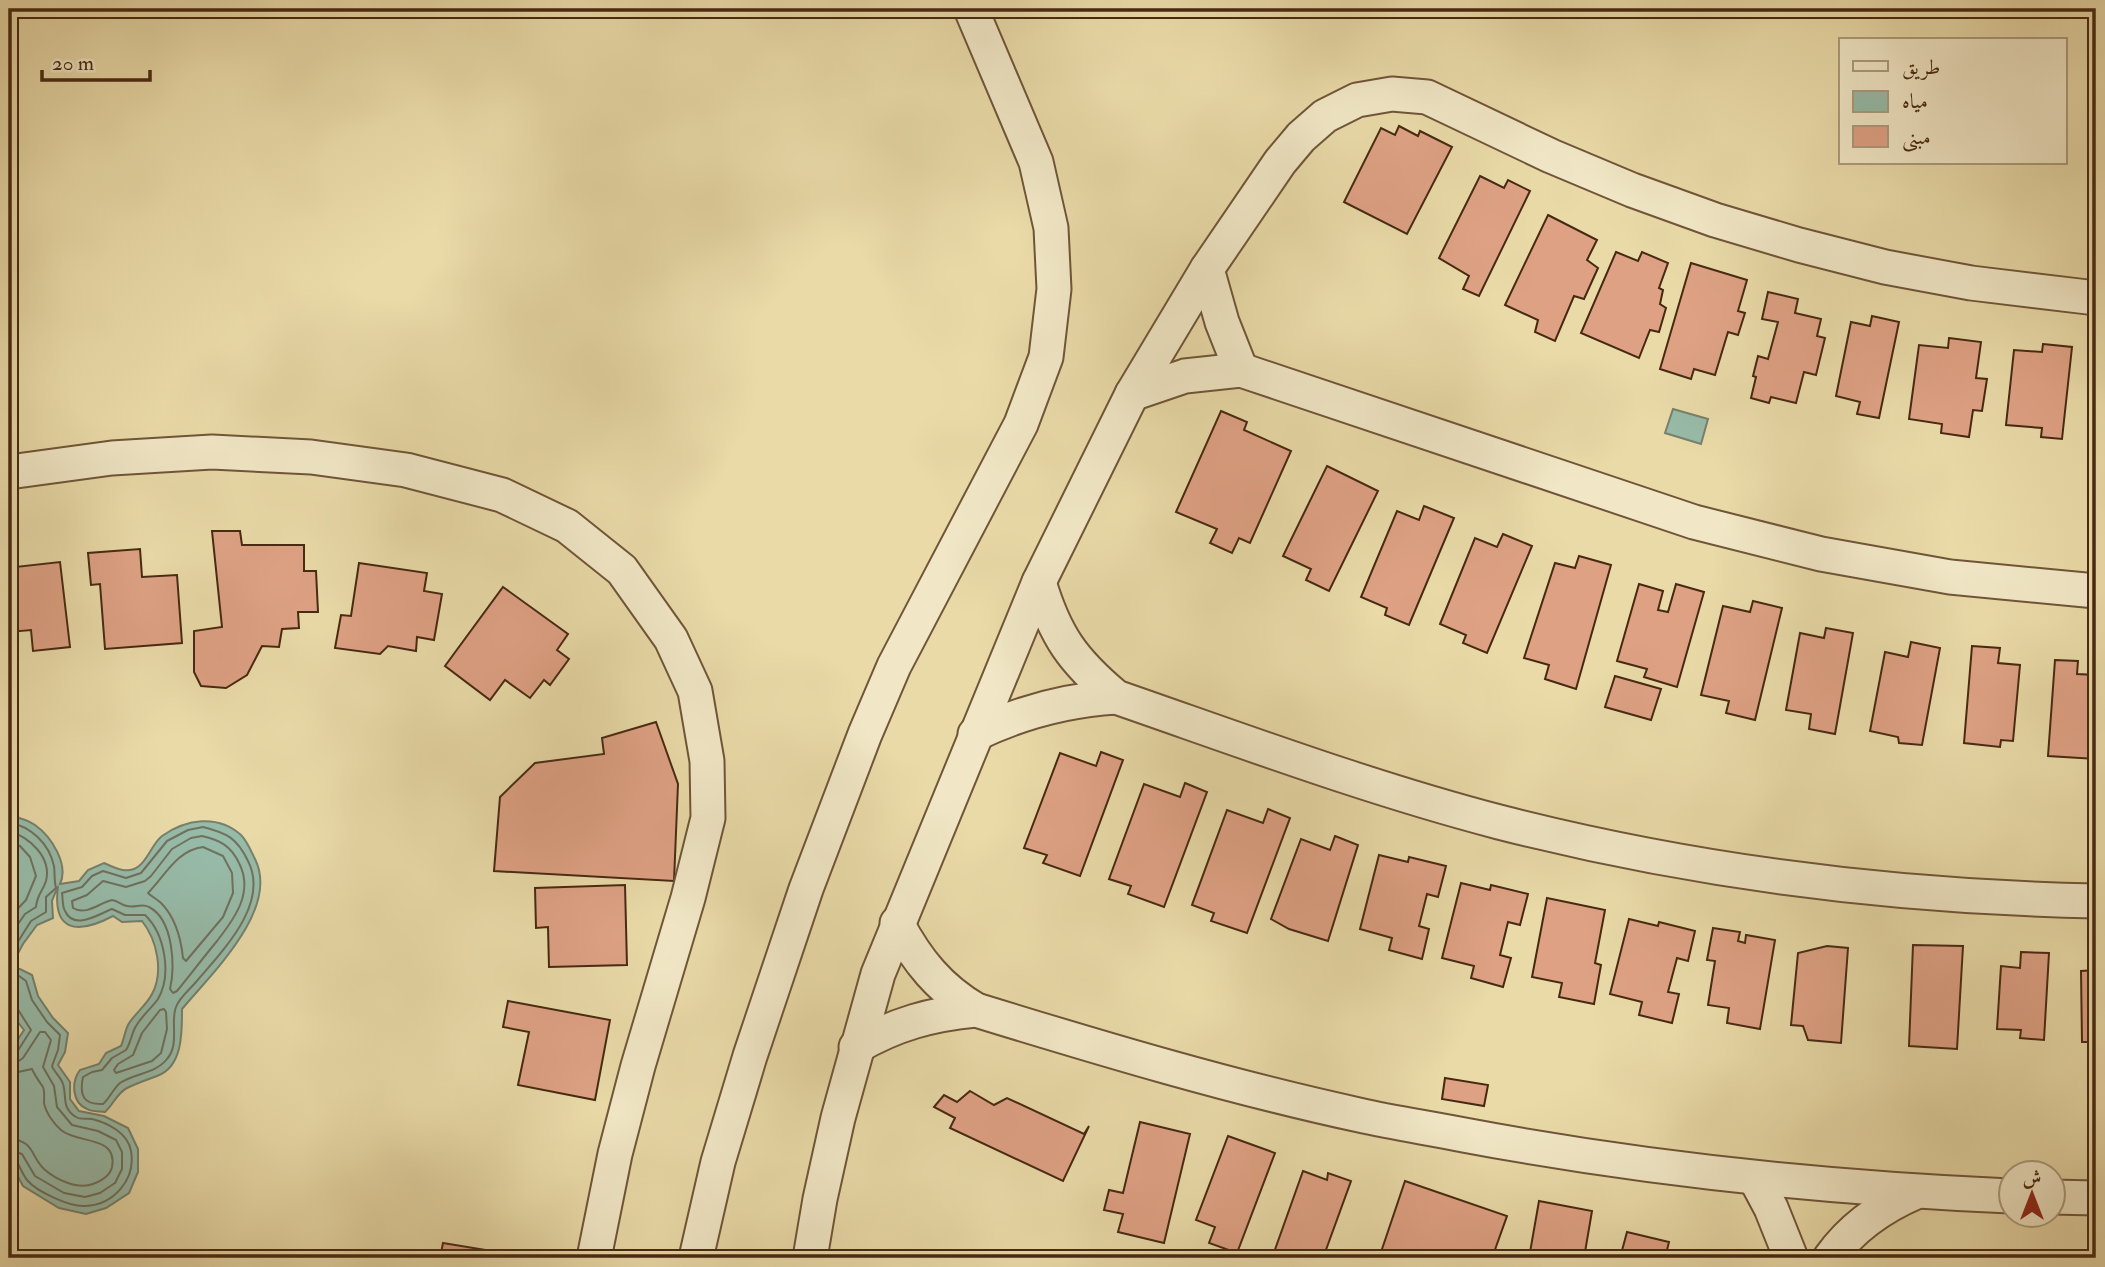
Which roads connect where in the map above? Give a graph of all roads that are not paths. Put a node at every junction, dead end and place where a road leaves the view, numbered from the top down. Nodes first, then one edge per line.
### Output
1 (971, 9) edge
2 (1207, 269) junction
3 (2096, 298) edge
4 (1241, 370) junction
5 (1132, 394) junction
6 (9, 472) edge
7 (1039, 582) junction
8 (2096, 591) edge
9 (1116, 697) junction
10 (975, 734) junction
11 (2096, 901) edge
12 (897, 923) junction
13 (976, 1010) junction
14 (856, 1046) junction
15 (1755, 1178) junction
16 (1916, 1192) junction
17 (1996, 1195) edge
18 (2066, 1197) edge
19 (2096, 1198) edge
20 (594, 1258) edge
21 (696, 1258) edge
22 (810, 1258) edge
23 (1791, 1258) edge
24 (1830, 1258) edge

1 - 21 street
2 - 3 street
2 - 4 street
2 - 5 street
4 - 5 street
4 - 8 street
5 - 7 street
6 - 20 street
7 - 9 street
7 - 10 street
9 - 10 street
9 - 11 street
10 - 12 street
12 - 13 street
12 - 14 street
13 - 14 street
13 - 15 street
14 - 22 street
15 - 16 street
15 - 23 street
16 - 17 street
16 - 24 street
18 - 19 street

